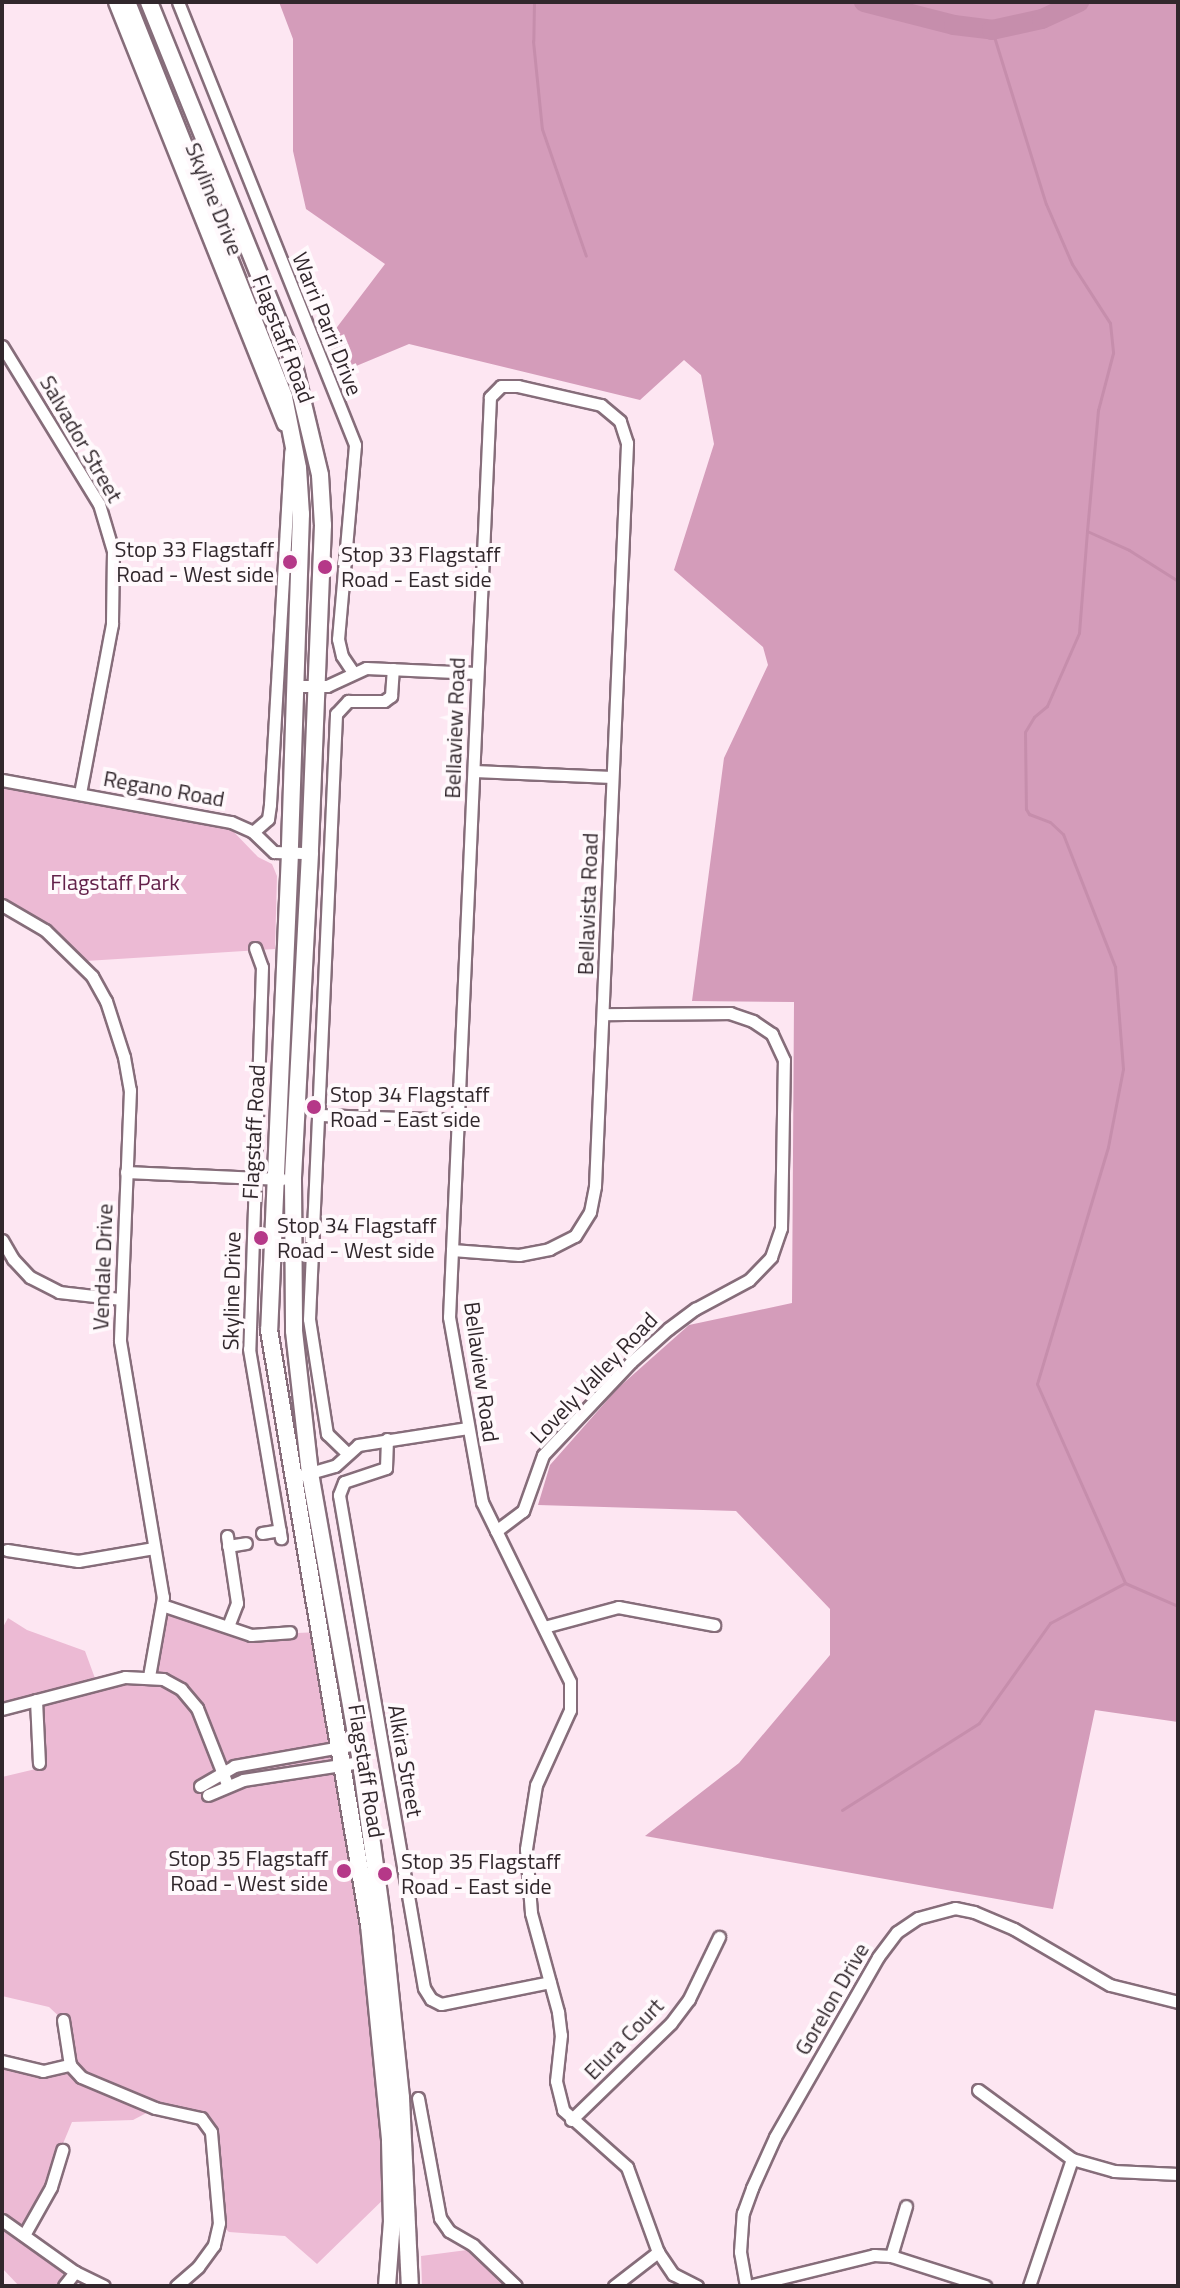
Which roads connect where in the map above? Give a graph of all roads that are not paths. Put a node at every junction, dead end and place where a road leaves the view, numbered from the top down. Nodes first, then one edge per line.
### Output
1 (114, 2) edge
2 (127, 2) edge
3 (149, 2) edge
4 (178, 2) edge
5 (2, 346) edge
6 (627, 443) joint
7 (393, 669) junction
8 (352, 671) junction
9 (477, 673) junction
10 (296, 686) junction
11 (316, 687) junction
12 (474, 771) junction
13 (612, 777) junction
14 (2, 780) edge
15 (80, 794) junction
16 (253, 832) junction
17 (290, 853) junction
18 (310, 853) junction
19 (2, 905) edge
20 (255, 948) dead end
21 (604, 1014) junction
22 (319, 1115) junction
23 (457, 1120) junction
24 (126, 1172) junction
25 (256, 1178) junction
26 (273, 1179) junction
27 (293, 1180) junction
28 (2, 1240) edge
29 (452, 1250) junction
30 (120, 1299) junction
31 (468, 1428) junction
32 (387, 1439) junction
33 (347, 1453) junction
34 (302, 1475) junction
35 (496, 1531) junction
36 (262, 1533) dead end
37 (246, 1543) dead end
38 (154, 1548) junction
39 (7, 1550) dead end
40 (162, 1605) junction
41 (714, 1625) dead end
42 (228, 1626) junction
43 (544, 1627) junction
44 (290, 1632) dead end
45 (149, 1676) junction
46 (36, 1700) junction
47 (2, 1709) edge
48 (349, 1746) junction
49 (39, 1763) dead end
50 (352, 1764) junction
51 (222, 1770) junction
52 (227, 1784) junction
53 (719, 1937) dead end
54 (550, 1982) junction
55 (1178, 2002) edge
56 (63, 2020) dead end
57 (2, 2061) edge
58 (70, 2065) junction
59 (978, 2090) dead end
60 (418, 2098) dead end
61 (571, 2120) junction
62 (62, 2150) dead end
63 (1072, 2159) junction
64 (1178, 2174) edge
65 (906, 2206) dead end
66 (2, 2220) edge
67 (24, 2235) junction
68 (658, 2252) junction
69 (891, 2256) junction
70 (75, 2272) junction
71 (64, 2286) edge
72 (104, 2286) edge
73 (176, 2286) edge
74 (387, 2286) edge
75 (410, 2286) edge
76 (516, 2286) edge
77 (614, 2286) edge
78 (697, 2286) edge
79 (747, 2286) edge
80 (985, 2286) edge
81 (1029, 2286) edge

1 - 16 street, Skyline Drive
2 - 10 main road, Flagstaff Road
3 - 11 main road, Flagstaff Road
4 - 8 street, Warri Parri Drive
5 - 15 street, Salvador Street
6 - 9 street, Bellaview Road
6 - 13 street, Bellavista Road
7 - 8 street
7 - 9 street
7 - 22 street
8 - 11 street
9 - 12 street, Bellaview Road
10 - 11 street
10 - 17 main road, Flagstaff Road
11 - 18 main road, Flagstaff Road
12 - 13 street
12 - 23 street, Bellaview Road
13 - 21 street, Bellavista Road
14 - 15 street, Regano Road
15 - 16 street, Regano Road
16 - 17 street, Regano Road
17 - 18 street, Regano Road
17 - 26 main road, Flagstaff Road
18 - 27 main road, Flagstaff Road
19 - 24 street, Vendale Drive
20 - 25 street, Skyline Drive
21 - 29 street, Bellavista Road
21 - 35 street, Lovely Valley Road
22 - 23 street
22 - 33 street
23 - 29 street, Bellaview Road
24 - 25 street
24 - 30 street, Vendale Drive
25 - 26 street
25 - 36 street, Skyline Drive
26 - 27 street
26 - 34 main road, Flagstaff Road
27 - 34 main road, Flagstaff Road
28 - 30 street
29 - 31 street, Bellaview Road
30 - 38 street, Vendale Drive
31 - 32 street
31 - 35 street, Bellaview Road
32 - 33 street
32 - 54 street, Alkira Street
33 - 34 street
34 - 48 main road, Flagstaff Road
35 - 43 street, Bellaview Road
37 - 42 street
38 - 39 street
38 - 40 street, Vendale Drive
40 - 42 street
40 - 45 street, Vendale Drive
41 - 43 street
42 - 44 street
43 - 54 street, Bellaview Road
45 - 46 street
45 - 51 street
46 - 47 street
46 - 49 street
48 - 50 main road, Flagstaff Road
48 - 51 street
50 - 52 street
50 - 74 main road, Flagstaff Road
50 - 75 main road, Flagstaff Road
51 - 52 street
51 - 52 street
53 - 61 street, Elura Court
54 - 61 street, Bellaview Road
55 - 79 street, Gorelon Drive
56 - 58 street
57 - 58 street
58 - 73 street
59 - 63 street
60 - 76 street
61 - 68 street, Bellaview Road
62 - 67 street
63 - 64 street
63 - 81 street
65 - 69 street
66 - 67 street
67 - 70 street
68 - 77 street
68 - 78 street, Bellaview Road
69 - 79 street
69 - 80 street
70 - 71 street
70 - 72 street

